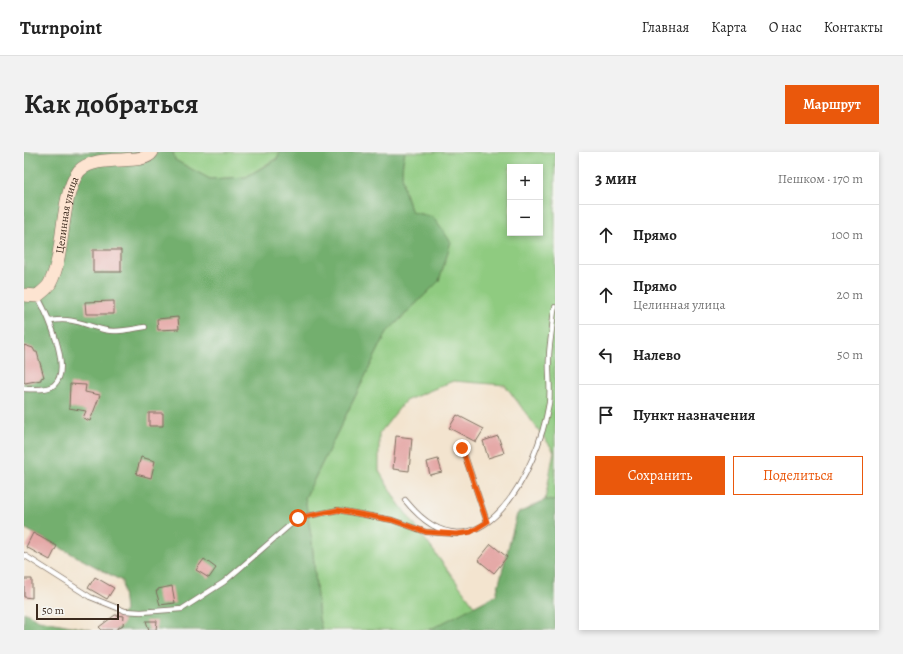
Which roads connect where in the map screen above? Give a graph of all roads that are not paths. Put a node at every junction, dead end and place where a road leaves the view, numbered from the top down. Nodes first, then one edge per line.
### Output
1 (152, 152) edge
2 (24, 295) edge
3 (38, 296) junction
4 (555, 307) edge
5 (51, 321) junction
6 (145, 327) dead end
7 (24, 389) edge
8 (462, 448) dead end
9 (406, 500) dead end
10 (487, 522) junction
11 (457, 534) junction
12 (24, 555) edge

1 - 3 street, Целинная улица
2 - 3 street
3 - 5 lane
4 - 10 lane
5 - 6 lane
5 - 7 lane
8 - 10 lane
9 - 11 lane
10 - 11 lane
11 - 12 lane

